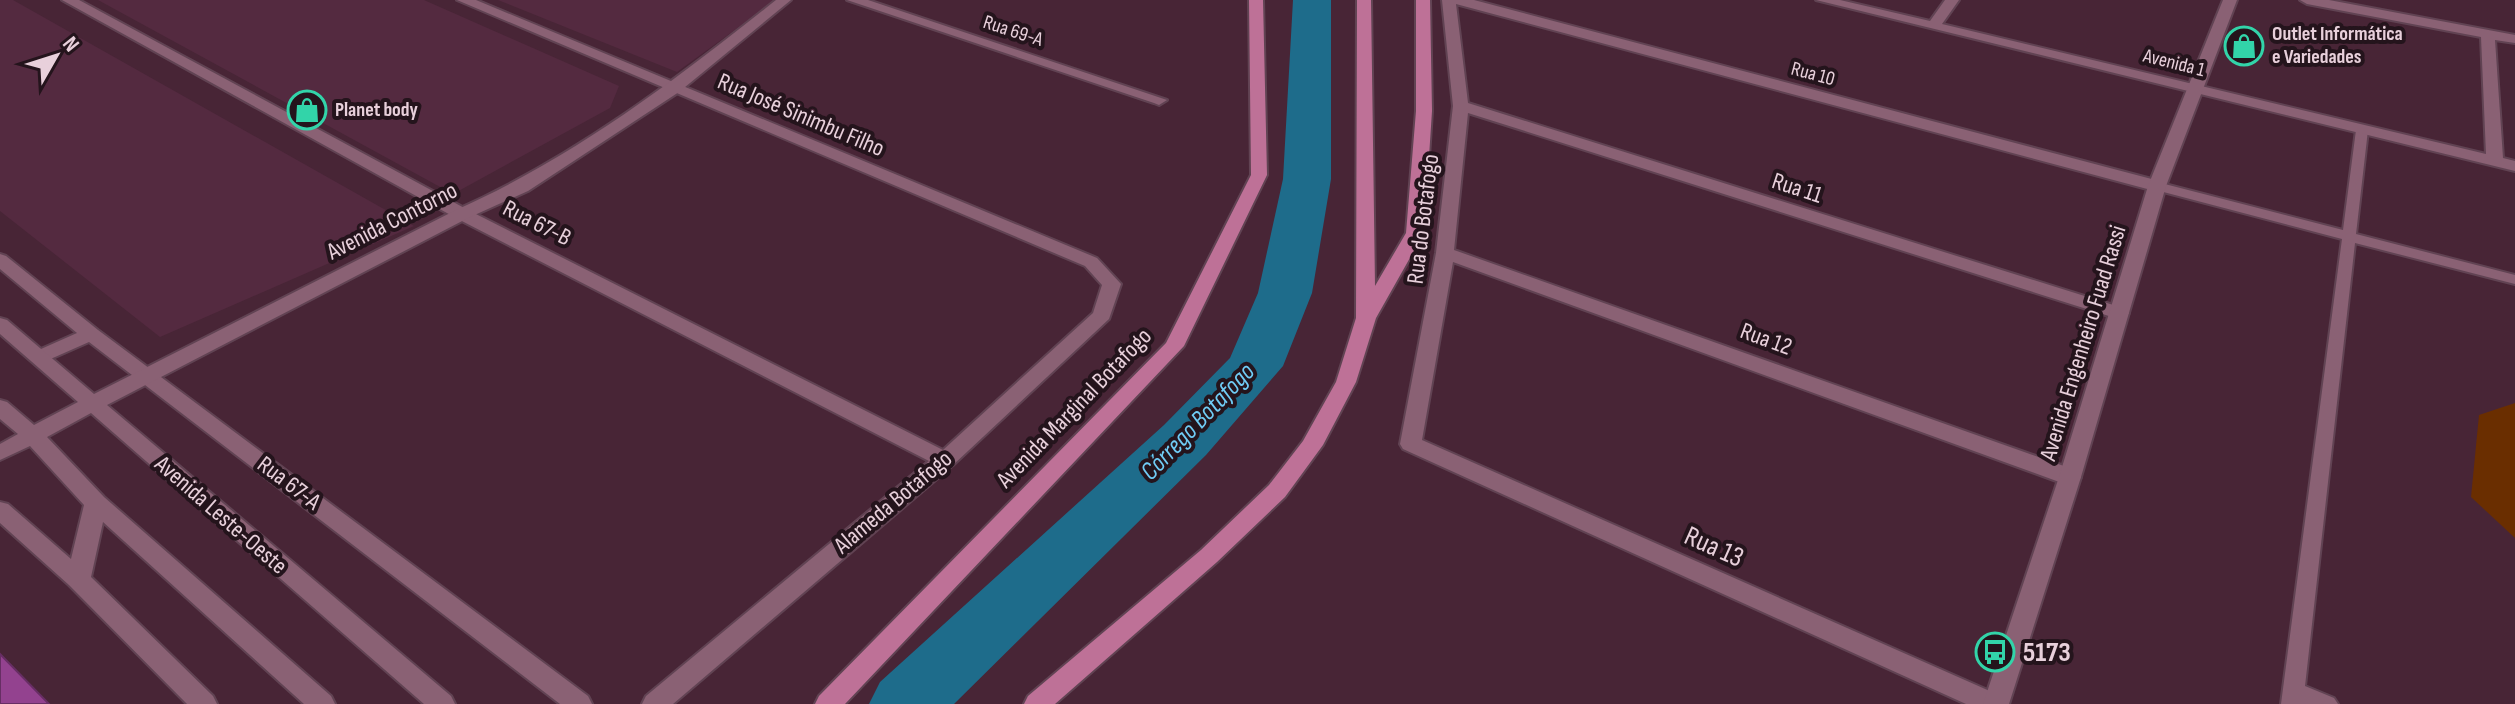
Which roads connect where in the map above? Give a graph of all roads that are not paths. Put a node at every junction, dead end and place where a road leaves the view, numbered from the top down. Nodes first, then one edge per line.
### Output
1 (69, 0) edge
2 (464, 0) edge
3 (784, 0) edge
4 (854, 0) edge
5 (1256, 0) edge
6 (1364, 0) edge
7 (1423, 0) edge
8 (1449, 0) edge
9 (1458, 0) edge
10 (1823, 0) edge
11 (1952, 0) edge
12 (2230, 0) edge
13 (2307, 0) edge
14 (1934, 26) junction
15 (2488, 34) junction
16 (2515, 39) edge
17 (674, 89) junction
18 (2195, 91) junction
19 (1159, 100) dead end
20 (1461, 106) junction
21 (2362, 130) junction
22 (2495, 162) junction
23 (2515, 166) edge
24 (2157, 186) junction
25 (462, 214) junction
26 (2349, 234) junction
27 (1445, 253) junction
28 (0, 260) edge
29 (2515, 280) edge
30 (1112, 284) joint
31 (2119, 313) junction
32 (1366, 318) junction
33 (0, 324) edge
34 (91, 334) junction
35 (39, 357) junction
36 (146, 375) junction
37 (93, 405) junction
38 (0, 407) edge
39 (33, 436) junction
40 (1411, 444) joint
41 (0, 453) edge
42 (945, 460) junction
43 (2070, 477) junction
44 (96, 503) junction
45 (0, 510) edge
46 (78, 579) junction
47 (2293, 697) edge
48 (204, 704) edge
49 (322, 704) edge
50 (442, 704) edge
51 (579, 704) edge
52 (655, 704) edge
53 (828, 704) edge
54 (1037, 704) edge
55 (1994, 704) edge
56 (2327, 704) edge

1 - 25 street, Rua 67-B
2 - 17 street, Rua José Sinimbu Filho
3 - 17 street, Avenida Contorno
4 - 19 street, Rua 69-A
5 - 53 main road, Avenida Marginal Botafogo
6 - 32 main road
7 - 32 main road
8 - 20 street, Rua do Botafogo
9 - 24 street, Rua 10
10 - 14 street, Avenida 1
11 - 14 street
12 - 18 street, Avenida Engenheiro Fuad Rassi
13 - 15 street
14 - 18 street, Avenida 1
15 - 16 street
15 - 22 street
17 - 25 street, Avenida Contorno
17 - 30 street, Rua José Sinimbu Filho
18 - 21 street, Avenida 1
18 - 24 street, Avenida Engenheiro Fuad Rassi
20 - 27 street, Rua do Botafogo
20 - 31 street, Rua 11
21 - 22 street, Avenida 1
21 - 26 lane
22 - 23 street, Avenida 1
24 - 26 lane
24 - 31 street, Avenida Engenheiro Fuad Rassi
25 - 36 street, Avenida Contorno
25 - 42 street, Rua 67-B
26 - 29 lane
26 - 47 lane
27 - 40 street, Rua do Botafogo
27 - 43 street, Rua 12
28 - 34 street, Rua 67-A
30 - 42 street, Alameda Botafogo
31 - 43 street, Avenida Engenheiro Fuad Rassi
32 - 54 main road
33 - 35 street, Avenida Leste-Oeste
34 - 35 street
34 - 36 street, Rua 67-A
35 - 37 street, Avenida Leste-Oeste
36 - 37 street, Avenida Contorno
36 - 51 street, Rua 67-A
37 - 39 street, Avenida Contorno
37 - 50 street, Avenida Leste-Oeste
38 - 39 street
39 - 41 street, Avenida Contorno
39 - 44 street
40 - 55 street, Rua 13
42 - 52 street, Alameda Botafogo
43 - 55 street, Avenida Engenheiro Fuad Rassi
44 - 46 street
44 - 49 street
45 - 46 street
46 - 48 street
47 - 56 lane

